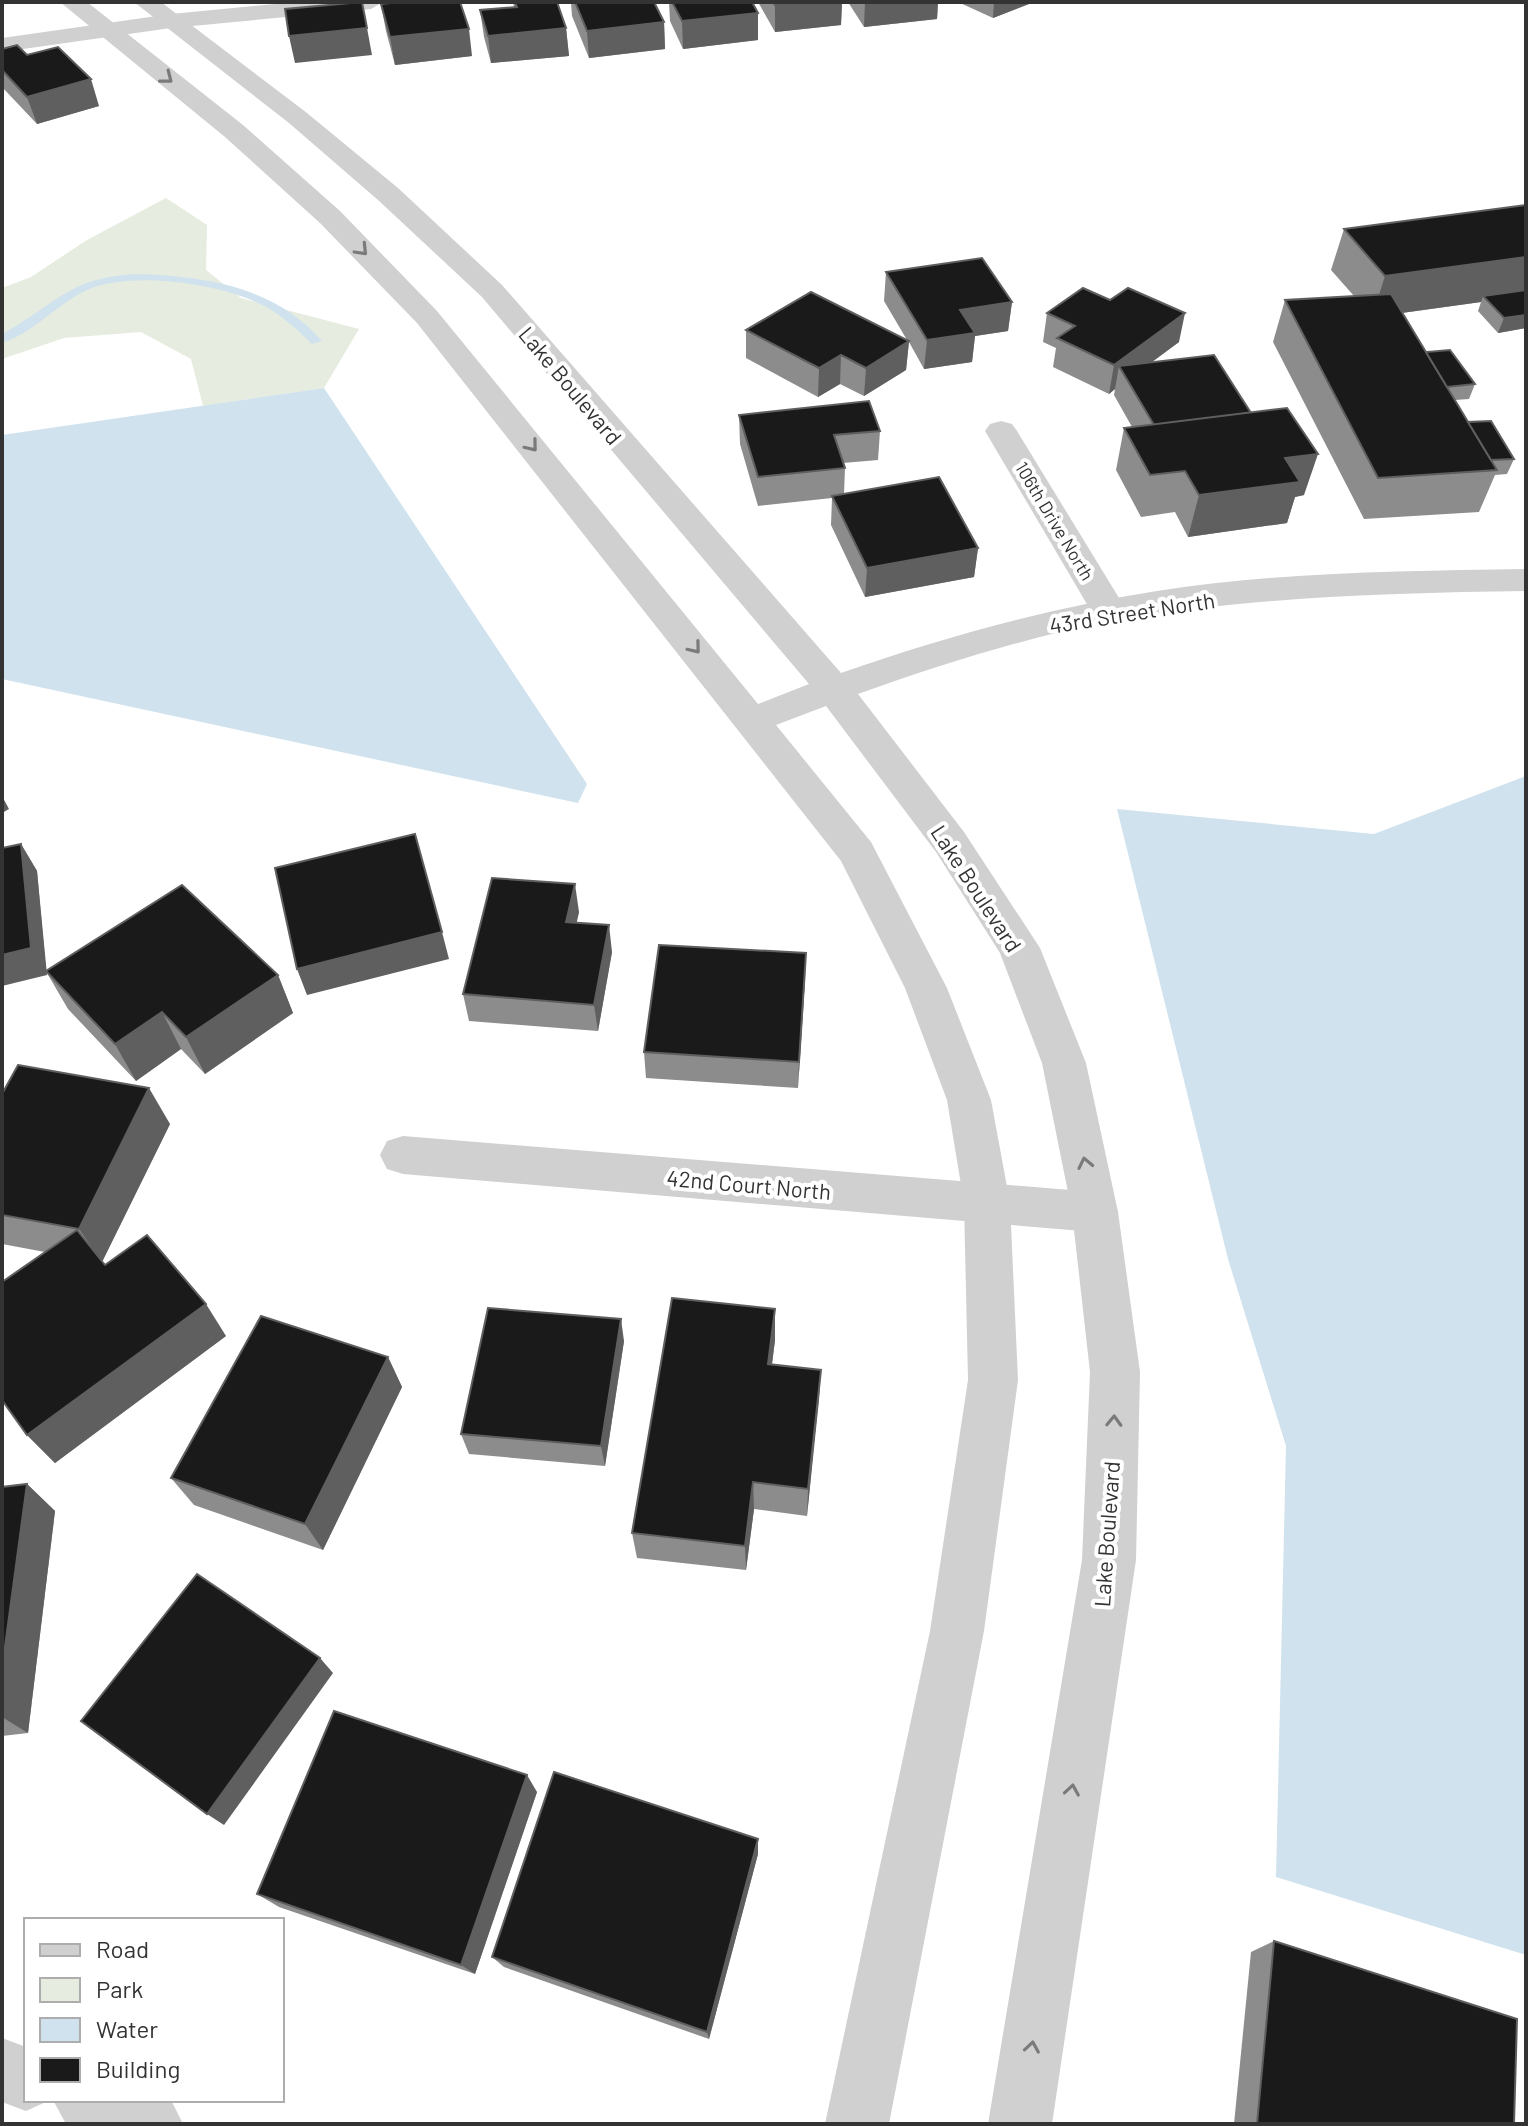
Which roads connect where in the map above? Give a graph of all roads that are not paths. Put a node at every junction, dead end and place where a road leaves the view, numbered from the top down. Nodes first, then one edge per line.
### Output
1 (72, 2) edge
2 (371, 2) edge
3 (158, 12) edge
4 (105, 31) junction
5 (2, 45) edge
6 (1001, 431) dead end
7 (1526, 580) edge
8 (1109, 611) junction
9 (833, 688) junction
10 (753, 720) junction
11 (403, 1155) dead end
12 (987, 1203) junction
13 (1095, 1212) junction
14 (2, 2070) edge
15 (24, 2078) edge
16 (90, 2102) edge
17 (151, 2124) edge
18 (857, 2124) edge
19 (1020, 2124) edge

1 - 4 street
2 - 3 street
3 - 4 street
3 - 9 street, Lake Boulevard
4 - 5 street
4 -> 10 street
6 - 8 street, 106th Drive North
7 - 8 street, 43rd Street North
8 - 9 street, 43rd Street North
9 - 10 street, 43rd Street North
13 -> 9 street, Lake Boulevard
10 - 12 street
11 - 12 street, 42nd Court North
12 - 13 street, 42nd Court North
12 - 18 street
19 -> 13 street, Lake Boulevard
14 - 15 street
16 - 17 street

